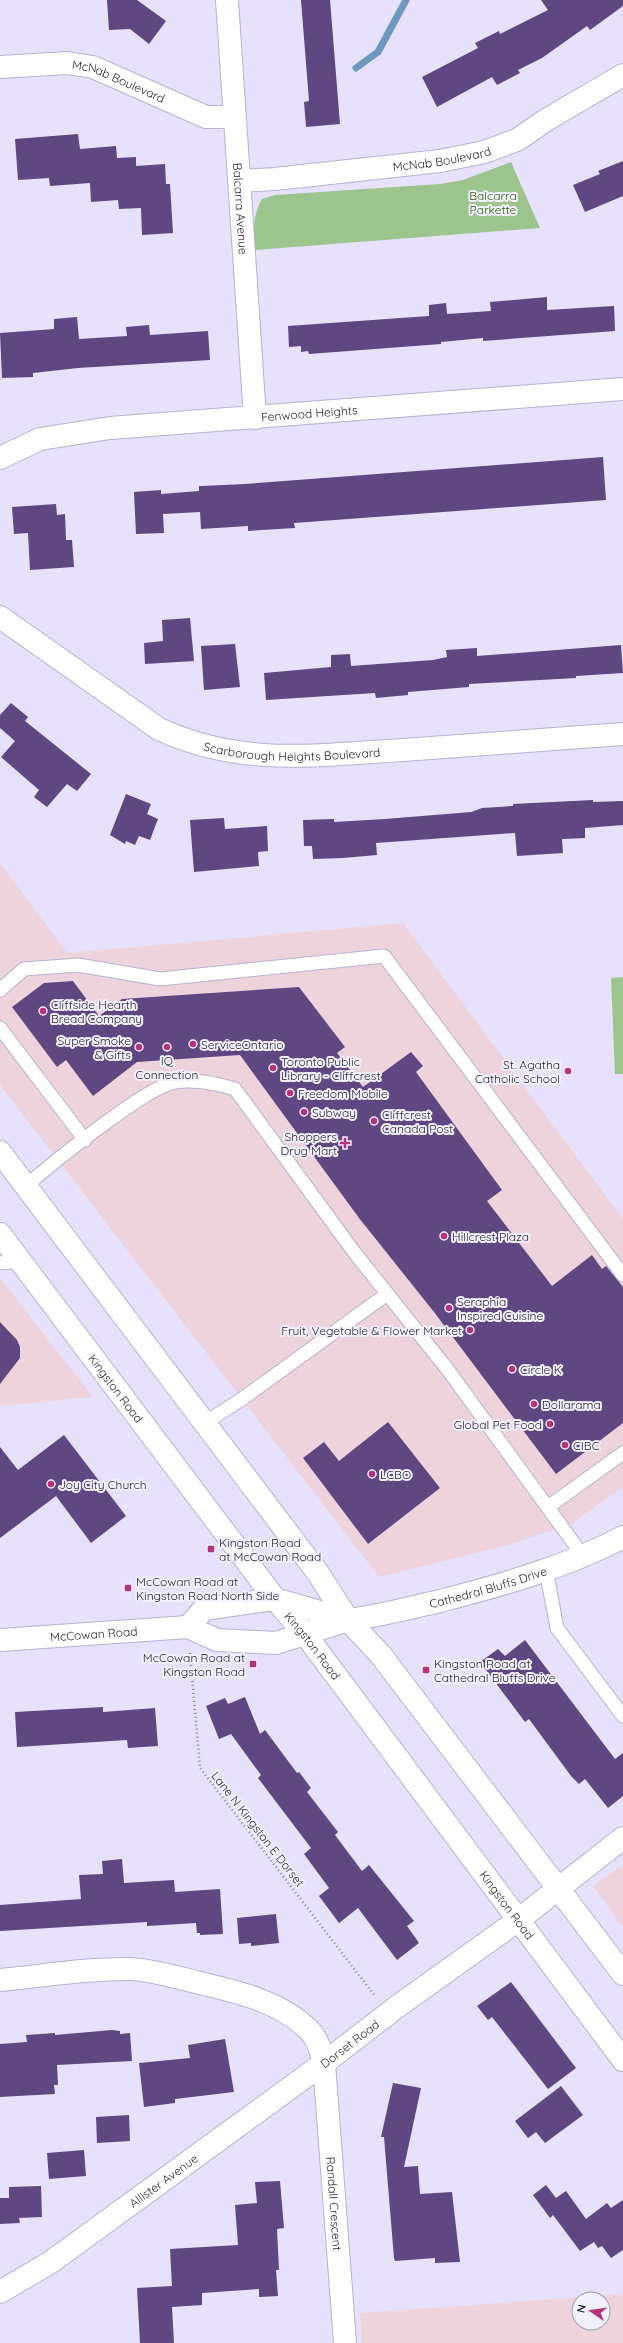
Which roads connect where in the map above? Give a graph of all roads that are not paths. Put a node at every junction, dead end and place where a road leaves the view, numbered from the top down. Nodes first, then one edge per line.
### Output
1 (227, 0) edge
2 (0, 68) edge
3 (623, 75) edge
4 (234, 117) junction
5 (240, 181) junction
6 (623, 390) edge
7 (255, 418) junction
8 (0, 458) edge
9 (0, 617) edge
10 (623, 734) edge
11 (0, 990) edge
12 (0, 1028) edge
13 (84, 1140) junction
14 (0, 1152) edge
15 (26, 1186) junction
16 (0, 1234) edge
17 (10, 1262) edge
18 (623, 1275) edge
19 (387, 1294) junction
20 (206, 1422) junction
21 (623, 1453) edge
22 (548, 1507) junction
23 (623, 1537) edge
24 (583, 1556) junction
25 (546, 1570) junction
26 (275, 1599) junction
27 (348, 1620) junction
28 (188, 1627) junction
29 (305, 1634) junction
30 (0, 1640) edge
31 (623, 1716) edge
32 (623, 1838) edge
33 (558, 1888) junction
34 (517, 1921) junction
35 (623, 1974) edge
36 (0, 1980) edge
37 (623, 2060) edge
38 (324, 2063) junction
39 (0, 2292) edge
40 (345, 2343) edge

1 - 4 street, Balcarra Avenue
2 - 4 street, McNab Boulevard
3 - 5 street, McNab Boulevard
4 - 5 street, Balcarra Avenue
5 - 7 street, Balcarra Avenue
6 - 7 street, Fenwood Heights
7 - 8 street, Fenwood Heights
9 - 10 street, Scarborough Heights Boulevard
11 - 18 lane
12 - 13 lane
13 - 15 lane
13 - 19 lane
14 - 15 street
15 - 20 street
16 - 17 street, Kingston Road
17 - 26 street, Kingston Road
19 - 20 lane
19 - 22 lane
20 - 27 street
21 - 22 lane
22 - 24 lane
23 - 24 street, Cathedral Bluffs Drive
24 - 25 street, Cathedral Bluffs Drive
25 - 27 street, Cathedral Bluffs Drive
25 - 31 lane
26 - 27 street
26 - 28 street
26 - 29 street, Kingston Road
27 - 29 street, McCowan Road
27 - 33 street
28 - 29 street, McCowan Road
28 - 30 street, McCowan Road
29 - 34 street, Kingston Road
32 - 33 street, Dorset Road
33 - 34 street, Dorset Road
33 - 35 street
34 - 37 street, Kingston Road
34 - 38 street, Dorset Road
36 - 38 street, Dorset Road
38 - 39 street, Allister Avenue
38 - 40 street, Randall Crescent

